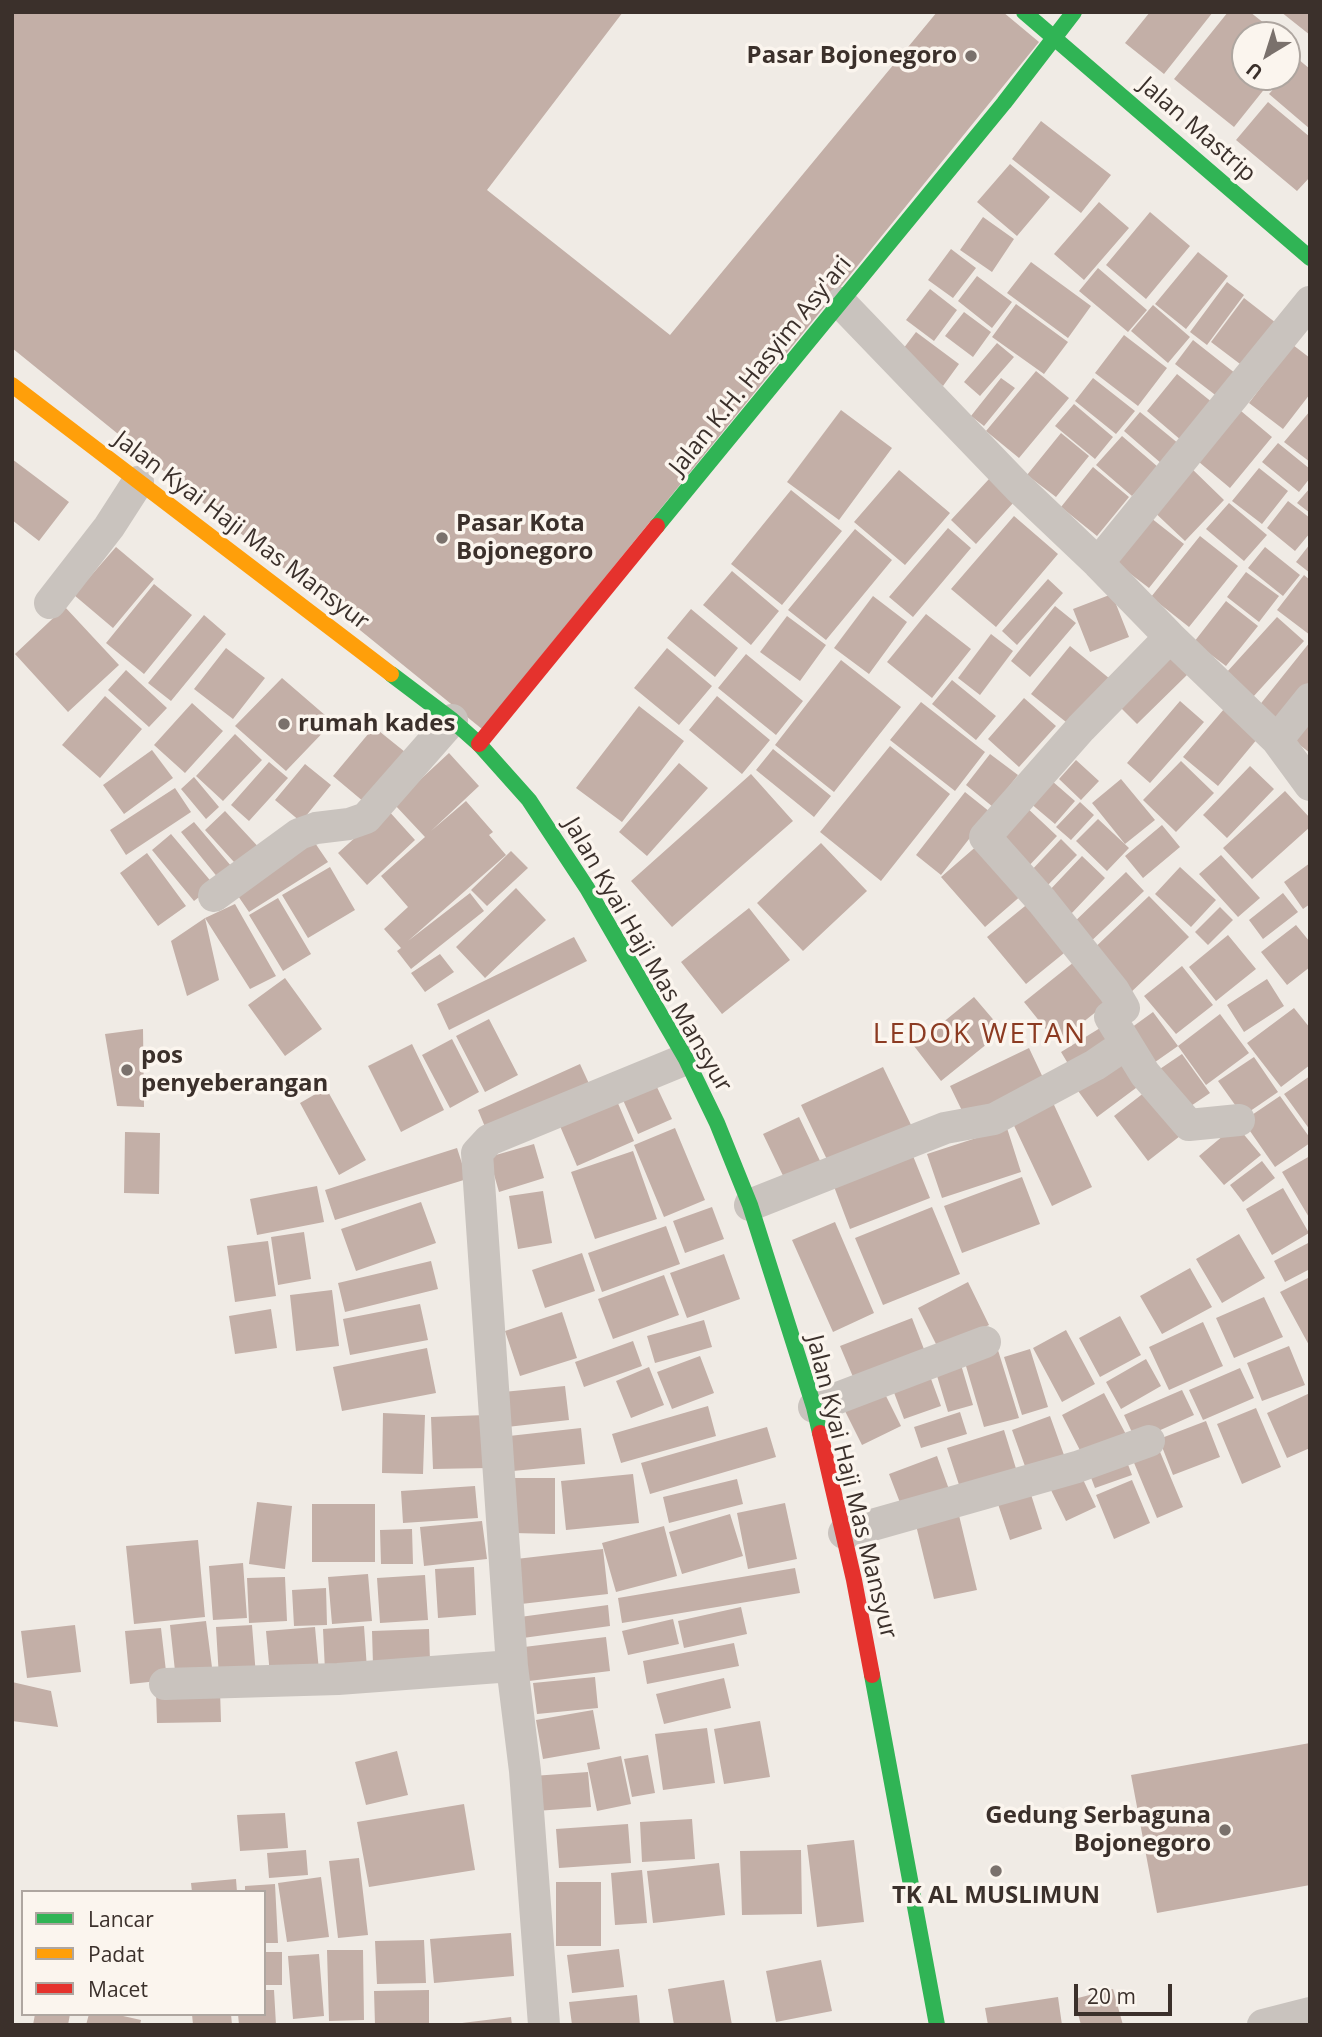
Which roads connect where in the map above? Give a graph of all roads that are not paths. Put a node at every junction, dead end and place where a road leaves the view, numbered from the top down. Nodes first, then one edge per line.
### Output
1 (1024, 12) edge
2 (1074, 12) edge
3 (1054, 37) junction
4 (1310, 258) edge
5 (1310, 302) edge
6 (841, 303) junction
7 (12, 385) edge
8 (138, 482) junction
9 (1098, 562) junction
10 (50, 603) dead end
11 (1170, 637) junction
12 (1310, 699) edge
13 (452, 720) junction
14 (1277, 740) junction
15 (479, 744) junction
16 (1310, 785) edge
17 (214, 896) dead end
18 (1126, 1044) junction
19 (686, 1059) junction
20 (1239, 1120) dead end
21 (750, 1205) junction
22 (985, 1342) dead end
23 (814, 1407) junction
24 (1149, 1441) dead end
25 (844, 1533) junction
26 (512, 1666) junction
27 (165, 1684) dead end
28 (1310, 2013) edge
29 (544, 2025) edge
30 (937, 2025) edge
31 (1263, 2025) edge

1 - 3 main road, Jalan Mastrip
2 - 3 main road, Jalan K.H. Hasyim Asy'ari
3 - 4 main road, Jalan Mastrip
3 - 6 main road, Jalan K.H. Hasyim Asy'ari
5 - 9 street
6 - 9 street
6 - 15 main road, Jalan K.H. Hasyim Asy'ari
7 - 8 main road, Jalan Kyai Haji Mas Mansyur
8 - 10 street
8 - 13 main road, Jalan Kyai Haji Mas Mansyur
9 - 11 street
11 - 14 street
11 - 18 street
12 - 14 street
13 - 15 main road, Jalan Kyai Haji Mas Mansyur
13 - 17 street
14 - 16 street
15 - 19 main road, Jalan Kyai Haji Mas Mansyur
18 - 20 street
18 - 21 street
19 - 21 main road, Jalan Kyai Haji Mas Mansyur
19 - 26 street
21 - 23 main road, Jalan Kyai Haji Mas Mansyur
22 - 23 street
23 - 25 main road, Jalan Kyai Haji Mas Mansyur
24 - 25 street
25 - 30 main road, Jalan Kyai Haji Mas Mansyur
26 - 27 street
26 - 29 street
28 - 31 street

